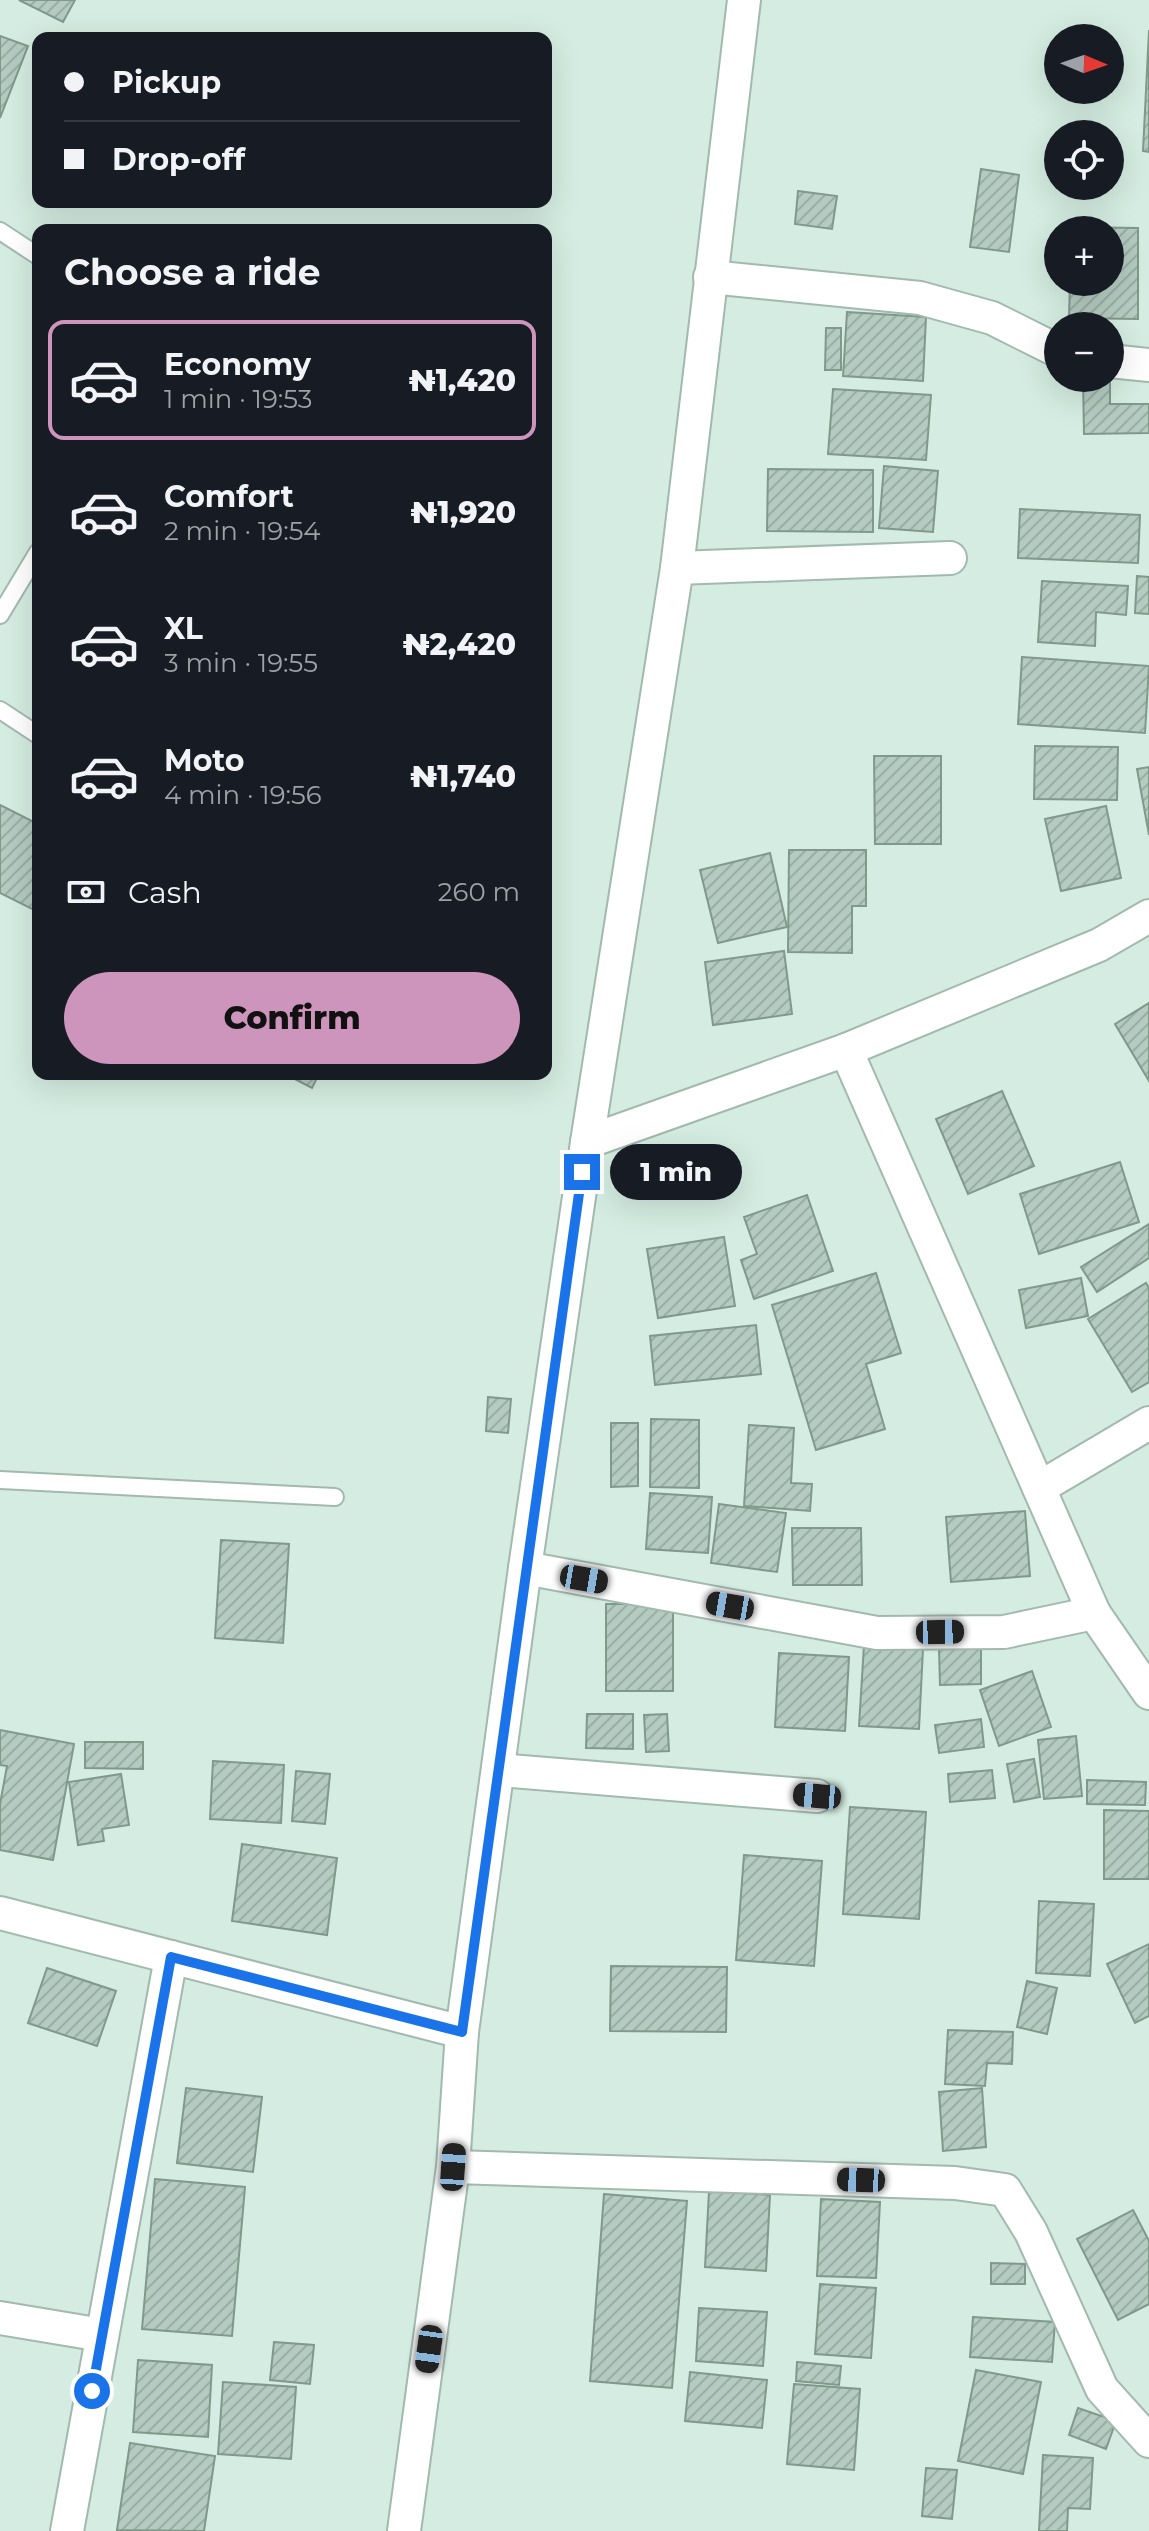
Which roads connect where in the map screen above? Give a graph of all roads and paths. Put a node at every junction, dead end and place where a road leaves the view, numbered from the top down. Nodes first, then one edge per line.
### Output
1 (744, 0) edge
2 (0, 231) edge
3 (32, 252) edge
4 (710, 277) junction
5 (1044, 344) edge
6 (1124, 362) edge
7 (1149, 365) edge
8 (950, 558) dead end
9 (32, 562) edge
10 (677, 568) junction
11 (0, 615) edge
12 (0, 710) edge
13 (32, 731) edge
14 (1149, 916) edge
15 (846, 1050) junction
16 (587, 1142) junction
17 (1149, 1423) edge
18 (0, 1480) edge
19 (1039, 1488) junction
20 (335, 1497) dead end
21 (525, 1568) junction
22 (1094, 1613) junction
23 (1149, 1693) edge
24 (498, 1770) junction
25 (817, 1796) dead end
26 (0, 1913) edge
27 (171, 1957) junction
28 (462, 2032) junction
29 (453, 2167) junction
30 (0, 2318) edge
31 (102, 2335) junction
32 (1149, 2441) edge
33 (67, 2531) edge
34 (404, 2531) edge

1 - 4 street
2 - 3 lane
4 - 5 street
4 - 10 street
6 - 7 street
8 - 10 street
9 - 11 lane
10 - 16 street
12 - 13 lane
14 - 15 street
15 - 16 street
15 - 19 street
16 - 21 street
17 - 19 street
18 - 20 lane
19 - 22 street
21 - 22 street
21 - 24 street
22 - 23 street
24 - 25 street
24 - 28 street
26 - 27 street
27 - 28 street
27 - 31 street
28 - 29 street
29 - 32 street
29 - 34 street
30 - 31 street
31 - 33 street

